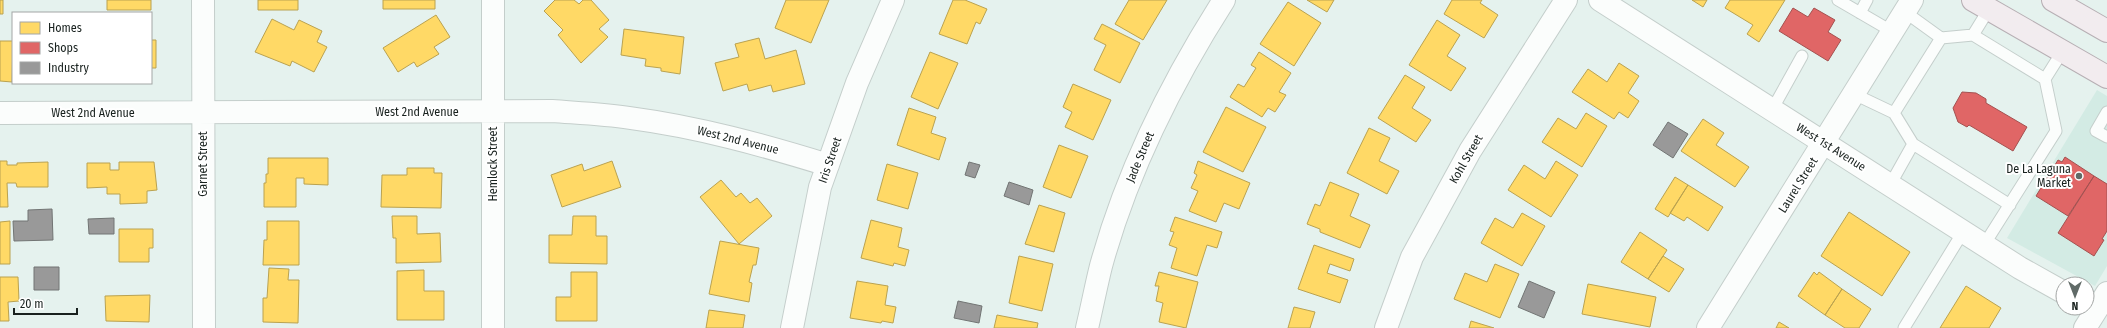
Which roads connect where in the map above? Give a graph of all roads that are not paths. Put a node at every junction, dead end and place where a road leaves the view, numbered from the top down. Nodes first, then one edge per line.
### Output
1 (203, 0) edge
2 (493, 0) edge
3 (893, 0) edge
4 (1224, 0) edge
5 (1566, 0) edge
6 (1600, 0) edge
7 (1838, 0) edge
8 (1867, 0) edge
9 (2053, 0) edge
10 (1981, 5) edge
11 (1908, 6) edge
12 (1860, 13) junction
13 (2107, 31) edge
14 (1893, 32) junction
15 (1973, 35) junction
16 (1941, 38) junction
17 (2062, 52) junction
18 (1802, 56) dead end
19 (2107, 77) edge
20 (2045, 79) junction
21 (1854, 94) junction
22 (1772, 110) junction
23 (203, 112) junction
24 (493, 112) junction
25 (2107, 112) edge
26 (0, 113) edge
27 (1894, 113) junction
28 (2107, 138) edge
29 (1824, 143) junction
30 (1913, 144) junction
31 (828, 165) junction
32 (1890, 185) junction
33 (2010, 204) junction
34 (1963, 232) junction
35 (1984, 245) junction
36 (2055, 287) edge
37 (204, 328) edge
38 (493, 328) edge
39 (792, 328) edge
40 (1088, 328) edge
41 (1386, 328) edge
42 (1708, 328) edge
43 (1904, 328) edge

1 - 23 street, Garnet Street
2 - 24 street, Hemlock Street
3 - 31 street, Iris Street
4 - 40 street, Jade Street
5 - 41 street, Kohl Street
6 - 22 street, West 1st Avenue
7 - 12 lane
8 - 12 lane
9 - 13 main road
10 - 15 lane
10 - 17 main road
11 - 14 street, Laurel Street
11 - 16 lane
12 - 14 lane
14 - 21 street, Laurel Street
15 - 16 lane
15 - 20 lane
16 - 27 lane
17 - 19 main road
17 - 20 lane
18 - 22 lane
20 - 33 lane
21 - 27 lane
21 - 29 street, Laurel Street
22 - 29 street, West 1st Avenue
23 - 24 street, West 2nd Avenue
23 - 26 street, West 2nd Avenue
23 - 37 street, Garnet Street
24 - 31 street, West 2nd Avenue
24 - 38 street, Hemlock Street
25 - 28 lane
27 - 30 lane
29 - 32 street, West 1st Avenue
29 - 42 street, Laurel Street
30 - 32 lane
30 - 33 lane
31 - 39 street, Iris Street
32 - 34 street, West 1st Avenue
33 - 35 lane
34 - 35 street, West 1st Avenue
34 - 43 lane
35 - 36 street, West 1st Avenue

